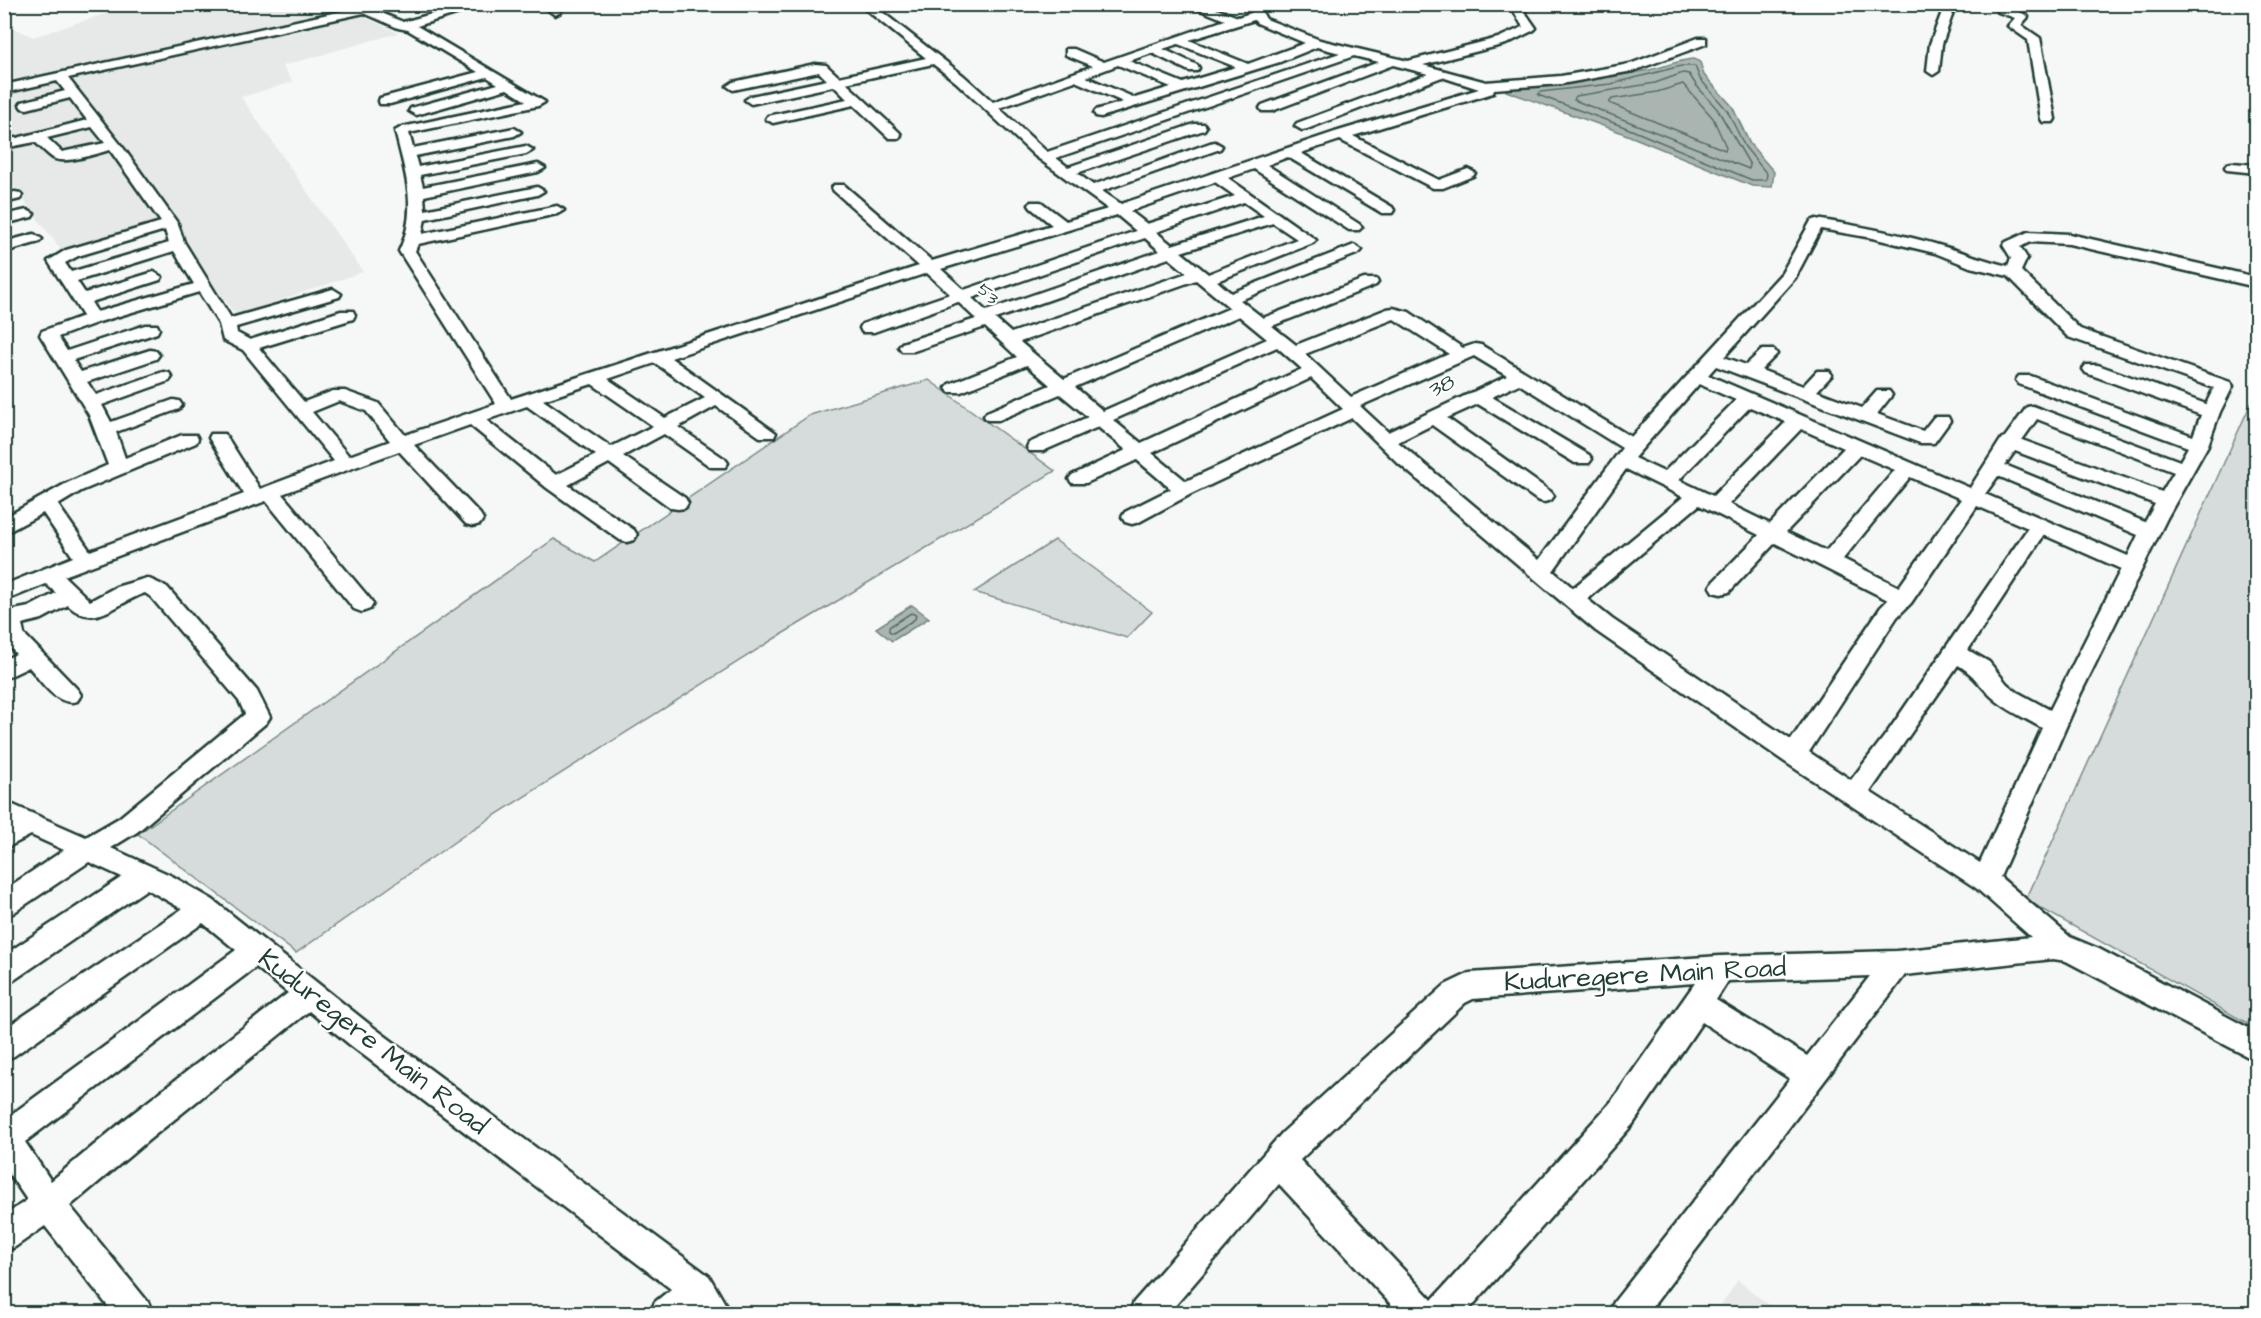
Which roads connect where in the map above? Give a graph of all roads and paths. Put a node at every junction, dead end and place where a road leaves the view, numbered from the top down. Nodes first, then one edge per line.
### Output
1 (483, 4) edge
2 (544, 4) edge
3 (864, 4) edge
4 (1191, 4) edge
5 (1512, 4) edge
6 (1951, 4) edge
7 (1995, 4) edge
8 (362, 7) edge
9 (1242, 7) dead end
10 (1259, 10) edge
11 (555, 12) dead end
12 (1238, 21) junction
13 (402, 26) junction
14 (1179, 39) junction
15 (1702, 41) dead end
16 (1316, 43) junction
17 (1153, 49) junction
18 (1070, 52) dead end
19 (1360, 54) junction
20 (868, 58) dead end
21 (934, 60) junction
22 (1393, 61) junction
23 (1120, 62) junction
24 (1408, 65) junction
25 (1106, 67) junction
26 (1193, 68) dead end
27 (1248, 68) junction
28 (885, 70) junction
29 (1933, 70) dead end
30 (488, 73) junction
31 (1442, 73) junction
32 (60, 76) junction
33 (1076, 77) junction
34 (838, 81) junction
35 (508, 85) junction
36 (733, 86) dead end
37 (1181, 87) junction
38 (1486, 88) junction
39 (4, 89) edge
40 (73, 93) junction
41 (751, 100) dead end
42 (859, 100) junction
43 (385, 101) dead end
44 (1133, 102) junction
45 (27, 105) dead end
46 (991, 107) junction
47 (416, 111) dead end
48 (1101, 113) dead end
49 (773, 119) dead end
50 (2049, 119) dead end
51 (95, 122) junction
52 (1293, 122) junction
53 (1199, 127) dead end
54 (514, 132) dead end
55 (894, 135) dead end
56 (38, 137) junction
57 (1333, 138) junction
58 (4, 142) edge
59 (113, 145) junction
60 (1215, 146) dead end
61 (526, 150) dead end
62 (1289, 152) junction
63 (407, 153) junction
64 (1046, 157) junction
65 (1256, 164) junction
66 (2232, 167) dead end
67 (538, 168) dead end
68 (2256, 169) edge
69 (411, 172) junction
70 (1067, 172) junction
71 (1468, 173) dead end
72 (1217, 177) junction
73 (839, 188) dead end
74 (1092, 190) junction
75 (537, 191) dead end
76 (417, 193) junction
77 (1246, 197) junction
78 (1036, 205) dead end
79 (556, 210) dead end
80 (1119, 210) junction
81 (1387, 210) dead end
82 (27, 214) dead end
83 (420, 216) junction
84 (1276, 216) junction
85 (4, 220) edge
86 (170, 224) junction
87 (1064, 227) junction
88 (1354, 227) dead end
89 (1146, 231) junction
90 (34, 239) dead end
91 (414, 240) junction
92 (178, 244) junction
93 (4, 247) edge
94 (1354, 250) dead end
95 (1171, 251) junction
96 (935, 271) junction
97 (2013, 272) junction
98 (154, 277) dead end
99 (1202, 277) junction
100 (66, 279) junction
101 (1370, 282) dead end
102 (2256, 282) edge
103 (203, 286) junction
104 (333, 294) dead end
105 (962, 296) junction
106 (81, 300) junction
107 (1235, 304) junction
108 (347, 315) dead end
109 (93, 318) junction
110 (986, 319) junction
111 (227, 324) junction
112 (1261, 325) junction
113 (151, 328) dead end
114 (868, 328) dead end
115 (1008, 340) junction
116 (249, 346) junction
117 (1287, 346) junction
118 (908, 347) dead end
119 (1768, 354) dead end
120 (150, 355) dead end
121 (1462, 356) junction
122 (62, 358) junction
123 (659, 358) junction
124 (1029, 358) junction
125 (1712, 358) junction
126 (2092, 369) dead end
127 (1314, 370) junction
128 (1749, 372) junction
129 (1823, 375) dead end
130 (1695, 376) junction
131 (163, 377) dead end
132 (1520, 377) junction
133 (596, 379) junction
134 (76, 380) junction
135 (2025, 380) dead end
136 (1063, 387) junction
137 (955, 388) dead end
138 (1806, 393) junction
139 (1883, 394) dead end
140 (1478, 396) junction
141 (1748, 398) junction
142 (716, 399) junction
143 (531, 400) junction
144 (91, 403) junction
145 (173, 405) dead end
146 (507, 407) junction
147 (1352, 407) junction
148 (300, 410) junction
149 (2211, 412) junction
150 (993, 416) dead end
151 (1865, 416) junction
152 (1433, 417) junction
153 (472, 418) junction
154 (1100, 418) junction
155 (1799, 420) junction
156 (1941, 421) dead end
157 (661, 428) junction
158 (105, 430) junction
159 (767, 433) dead end
160 (218, 438) dead end
161 (189, 439) dead end
162 (1386, 440) junction
163 (2009, 442) junction
164 (402, 443) junction
165 (2199, 445) junction
166 (1858, 446) junction
167 (1036, 447) dead end
168 (1139, 451) junction
169 (1628, 453) junction
170 (610, 456) junction
171 (1581, 459) dead end
172 (718, 463) dead end
173 (346, 464) junction
174 (1994, 466) junction
175 (1908, 467) junction
176 (118, 468) junction
177 (2186, 470) junction
178 (1079, 479) dead end
179 (1667, 481) junction
180 (554, 484) junction
181 (1184, 490) junction
182 (263, 496) junction
183 (1544, 496) dead end
184 (1976, 496) junction
185 (1705, 501) junction
186 (2167, 501) junction
187 (4, 503) edge
188 (46, 503) junction
189 (678, 503) dead end
190 (1132, 517) dead end
191 (473, 519) dead end
192 (10, 524) edge
193 (2040, 525) junction
194 (2150, 532) junction
195 (627, 535) dead end
196 (1772, 535) junction
197 (86, 561) junction
198 (1828, 562) junction
199 (2133, 566) junction
200 (1541, 572) junction
201 (49, 574) junction
202 (1721, 587) dead end
203 (4, 594) edge
204 (70, 595) junction
205 (1903, 598) junction
206 (1573, 599) junction
207 (362, 603) dead end
208 (5, 620) edge
209 (1954, 652) junction
210 (30, 656) junction
211 (4, 671) edge
212 (69, 696) dead end
213 (2055, 724) junction
214 (1794, 755) junction
215 (1854, 795) junction
216 (17, 817) edge
217 (4, 839) edge
218 (87, 849) junction
219 (145, 876) junction
220 (1985, 880) junction
221 (4, 905) edge
222 (204, 908) junction
223 (2064, 949) junction
224 (255, 952) junction
225 (1897, 963) junction
226 (1720, 969) junction
227 (4, 971) edge
228 (309, 994) junction
229 (1698, 1004) junction
230 (4, 1046) edge
231 (2256, 1047) edge
232 (1810, 1075) junction
233 (1279, 1161) junction
234 (48, 1204) junction
235 (4, 1236) edge
236 (706, 1301) edge
237 (136, 1314) edge
238 (667, 1314) edge
239 (1146, 1314) edge
240 (1423, 1314) edge
241 (1442, 1314) edge
242 (1626, 1314) edge

1 - 13 street
2 - 11 street
3 - 21 street
4 - 12 street
5 - 24 street
6 - 29 street
7 - 50 street
8 - 13 street
8 - 32 street
9 - 10 street
10 - 12 street
10 - 16 street
12 - 14 street
13 - 30 street
14 - 17 street
14 - 27 street
15 - 38 street
16 - 19 street
16 - 27 street
17 - 23 street
17 - 26 street
18 - 25 street
19 - 22 street
19 - 64 street
20 - 28 street
21 - 28 street
21 - 46 street
22 - 24 street
22 - 52 street
23 - 25 street
23 - 37 street
24 - 31 street
25 - 33 street
27 - 37 street
28 - 34 street
30 - 35 street
30 - 43 street
31 - 38 street
31 - 52 street
32 - 39 street
32 - 40 street
33 - 44 street
33 - 46 street
34 - 36 street
34 - 41 street
34 - 42 street
35 - 47 street
35 - 63 street
37 - 44 street
38 - 57 street
40 - 45 street
40 - 51 street
42 - 49 street
42 - 55 street
44 - 48 street
46 - 64 street
51 - 56 street
51 - 59 street
52 - 57 street
53 - 70 street
54 - 63 street
56 - 58 street
56 - 59 street
57 - 62 street
57 - 71 street
59 - 86 street
60 - 74 street
61 - 69 street
62 - 65 street
62 - 81 street
63 - 69 street
64 - 70 street
65 - 72 street
65 - 88 street
66 - 68 street
67 - 76 street
69 - 76 street
70 - 74 street
72 - 77 street
72 - 80 street
73 - 96 street, 53
74 - 80 street
75 - 83 street
76 - 83 street
77 - 84 street
77 - 89 street
78 - 87 street
79 - 91 street
80 - 87 street
80 - 89 street
82 - 85 street
83 - 91 street
84 - 95 street
84 - 99 street
86 - 92 street
86 - 100 street
87 - 96 street
89 - 95 street
89 - 105 street
90 - 93 street
91 - 146 street
92 - 100 street
92 - 103 street
94 - 107 street
95 - 99 street
95 - 110 street
96 - 105 street, 53
96 - 123 street
97 - 102 street
97 - 125 street
97 - 149 street
98 - 106 street
99 - 107 street
99 - 115 street
100 - 106 street
101 - 112 street
103 - 109 street
103 - 111 street
104 - 111 street
105 - 110 street, 53
105 - 114 street
106 - 109 street
107 - 112 street
107 - 136 street
108 - 116 street
109 - 122 street
110 - 115 street, 53
110 - 118 street
111 - 116 street
112 - 117 street
113 - 122 street
115 - 124 street, 53
116 - 148 street
117 - 121 street
117 - 127 street
117 - 154 street
119 - 128 street
120 - 134 street
121 - 132 street
121 - 147 street
122 - 134 street
123 - 133 street
123 - 142 street
124 - 136 street, 53
124 - 137 street
125 - 128 street
125 - 130 street
126 - 149 street
127 - 147 street
127 - 168 street
128 - 138 street
129 - 138 street
130 - 141 street
130 - 169 street
131 - 144 street
132 - 140 street, 38
132 - 169 street
133 - 143 street
133 - 157 street
134 - 144 street
135 - 165 street
136 - 150 street
136 - 154 street, 53
138 - 151 street
139 - 151 street
140 - 152 street, 38
140 - 171 street
141 - 155 street
141 - 179 street
142 - 157 street
142 - 159 street
143 - 146 street
143 - 170 street
144 - 158 street
145 - 158 street
146 - 153 street
147 - 162 street
147 - 181 street
148 - 164 street
148 - 173 street
149 - 165 street
151 - 156 street
152 - 162 street, 38
152 - 183 street
153 - 164 street
153 - 180 street
154 - 167 street
154 - 168 street, 53
155 - 166 street
155 - 185 street
157 - 170 street
157 - 172 street
158 - 176 street
160 - 182 street
161 - 176 street
162 - 200 street
163 - 174 street
163 - 177 street
163 - 186 street
164 - 173 street
164 - 191 street
165 - 177 street
166 - 175 street
166 - 196 street
168 - 178 street
168 - 181 street, 53
169 - 179 street
169 - 200 street
170 - 180 street
170 - 189 street
173 - 182 street
174 - 184 street
174 - 194 street
175 - 184 street
175 - 198 street
176 - 188 street
177 - 186 street
179 - 185 street
180 - 195 street
181 - 190 street
182 - 197 street
182 - 207 street
184 - 193 street
184 - 205 street
185 - 196 street
185 - 206 street
186 - 194 street
187 - 192 street
188 - 192 street
188 - 197 street
193 - 199 street
193 - 209 street
194 - 199 street
196 - 198 street
196 - 202 street
197 - 201 street
198 - 205 street
199 - 213 street
200 - 206 street
201 - 203 street
201 - 204 street
204 - 208 street
204 - 218 street
205 - 214 street
206 - 214 street
208 - 210 street
209 - 213 street
209 - 215 street
210 - 211 street
210 - 212 street
213 - 220 street
214 - 215 street
215 - 220 street
216 - 217 street
216 - 218 street, Kuduregere Main Road
218 - 219 street, Kuduregere Main Road
218 - 221 street
219 - 222 street, Kuduregere Main Road
219 - 227 street
220 - 223 street
222 - 224 street, Kuduregere Main Road
222 - 230 street
223 - 225 street, Kuduregere Main Road
223 - 231 street, Kuduregere Main Road
224 - 228 street, Kuduregere Main Road
224 - 234 street
225 - 226 street, Kuduregere Main Road
225 - 232 street
226 - 229 street
226 - 233 street, Kuduregere Main Road
228 - 234 street
228 - 236 street, Kuduregere Main Road
229 - 232 street
229 - 241 street
232 - 242 street
233 - 239 street, Kuduregere Main Road
233 - 240 street
234 - 235 street
234 - 237 street
236 - 238 street

